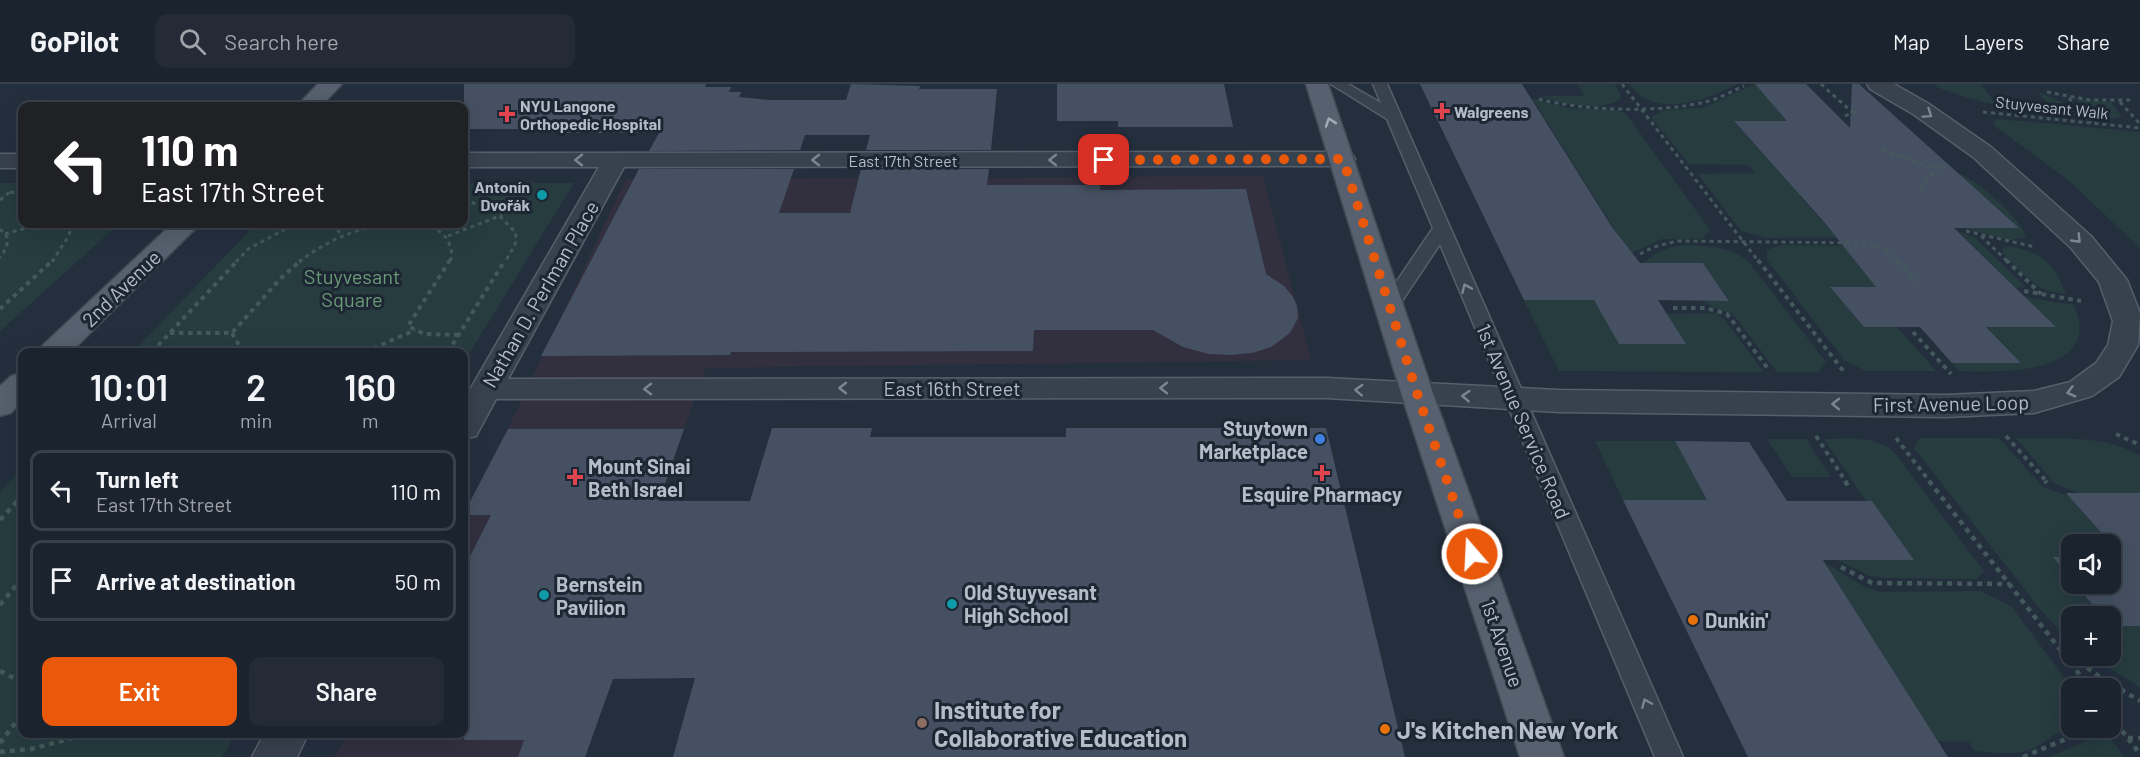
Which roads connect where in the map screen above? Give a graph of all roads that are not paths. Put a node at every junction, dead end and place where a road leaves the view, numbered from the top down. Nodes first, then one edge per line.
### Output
1 (332, 84) edge
2 (1317, 84) edge
3 (1338, 84) edge
4 (1380, 84) edge
5 (1878, 84) edge
6 (312, 102) edge
7 (1395, 117) junction
8 (1343, 159) junction
9 (468, 160) edge
10 (616, 160) junction
11 (0, 161) edge
12 (18, 161) edge
13 (183, 228) edge
14 (1441, 229) junction
15 (1389, 306) junction
16 (58, 348) edge
17 (18, 387) edge
18 (486, 388) junction
19 (1417, 393) junction
20 (1515, 399) junction
21 (0, 405) edge
22 (468, 421) edge
23 (285, 738) edge
24 (274, 757) edge
25 (1542, 757) edge
26 (1669, 757) edge

1 - 6 main road
8 -> 2 main road, 1st Avenue
3 - 7 lane
4 - 7 lane, 1st Avenue Service Road
5 -> 20 street, First Avenue Loop
7 - 14 lane, 1st Avenue Service Road
8 -> 10 street, East 17th Street
8 - 15 main road, 1st Avenue
10 -> 9 street, East 17th Street
10 - 18 street, Nathan D. Perlman Place
11 - 12 street
13 - 16 main road, 2nd Avenue
14 - 15 lane
20 -> 14 lane, 1st Avenue Service Road
15 - 19 main road, 1st Avenue
17 - 21 main road
19 -> 18 street, East 16th Street
18 - 22 street, Nathan D. Perlman Place
20 -> 19 street, First Avenue Loop
19 - 25 main road, 1st Avenue
26 -> 20 lane, 1st Avenue Service Road
23 - 24 street

